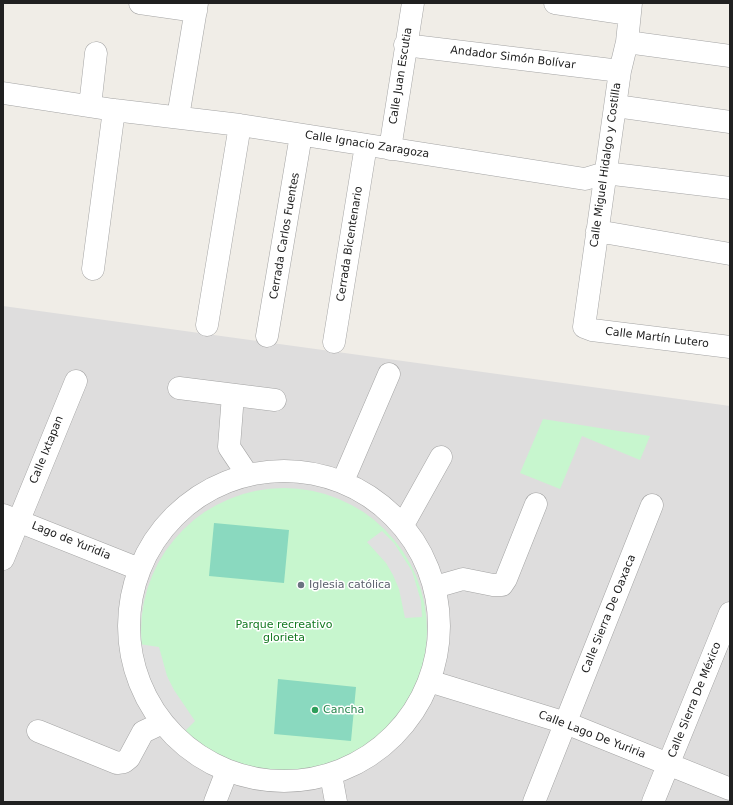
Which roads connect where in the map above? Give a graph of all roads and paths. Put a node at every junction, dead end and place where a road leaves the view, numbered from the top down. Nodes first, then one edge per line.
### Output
1 (140, 3) edge
2 (413, 3) edge
3 (555, 3) edge
4 (197, 7) edge
5 (630, 8) edge
6 (627, 42) junction
7 (405, 45) junction
8 (96, 53) dead end
9 (730, 56) edge
10 (620, 71) junction
11 (3, 93) edge
12 (90, 106) junction
13 (616, 106) junction
14 (114, 110) junction
15 (178, 117) junction
16 (730, 122) edge
17 (240, 125) junction
18 (302, 135) junction
19 (366, 145) junction
20 (390, 149) junction
21 (605, 173) junction
22 (730, 188) edge
23 (597, 231) junction
24 (730, 254) edge
25 (93, 269) dead end
26 (207, 325) dead end
27 (584, 327) joint
28 (268, 336) dead end
29 (334, 342) dead end
30 (730, 347) edge
31 (389, 374) dead end
32 (76, 381) dead end
33 (179, 388) dead end
34 (233, 395) junction
35 (275, 400) dead end
36 (440, 457) dead end
37 (247, 474) junction
38 (343, 481) junction
39 (536, 504) dead end
40 (652, 505) dead end
41 (11, 517) edge
42 (403, 525) junction
43 (3, 559) edge
44 (139, 569) junction
45 (434, 587) junction
46 (730, 613) edge
47 (429, 681) junction
48 (162, 722) junction
49 (566, 723) junction
50 (38, 731) dead end
51 (669, 765) junction
52 (227, 771) junction
53 (331, 775) junction
54 (730, 789) edge
55 (215, 802) edge
56 (336, 802) edge
57 (534, 802) edge
58 (653, 802) edge

1 - 4 street
2 - 7 street, Calle Juan Escutia
3 - 5 street
4 - 15 street
5 - 6 street, Calle Miguel Hidalgo y Costilla
6 - 9 street
6 - 10 street, Calle Miguel Hidalgo y Costilla
7 - 10 street, Andador Simón Bolívar
7 - 20 street, Calle Juan Escutia
8 - 12 street
10 - 13 street, Calle Miguel Hidalgo y Costilla
11 - 12 street, Calle Ignacio Zaragoza
12 - 14 street, Calle Ignacio Zaragoza
13 - 16 street
13 - 21 street, Calle Miguel Hidalgo y Costilla
14 - 15 street, Calle Ignacio Zaragoza
14 - 25 street
15 - 17 street, Calle Ignacio Zaragoza
17 - 18 street, Calle Ignacio Zaragoza
17 - 26 street
18 - 19 street, Calle Ignacio Zaragoza
18 - 28 street, Cerrada Carlos Fuentes
19 - 20 street, Calle Ignacio Zaragoza
19 - 29 street, Cerrada Bicentenario
20 - 21 street, Calle Ignacio Zaragoza
21 - 22 street, Calle Ignacio Zaragoza
21 - 23 street, Calle Miguel Hidalgo y Costilla
23 - 24 street
23 - 27 street, Calle Miguel Hidalgo y Costilla
27 - 30 street, Calle Martín Lutero
31 - 38 street
32 - 41 street, Calle Ixtapan
33 - 34 street
34 - 35 street
34 - 37 street
36 - 42 street
37 - 38 street
37 - 44 street
38 - 42 street
39 - 45 street
40 - 49 street, Calle Sierra De Oaxaca
41 - 43 street, Calle Ixtapan
41 - 44 street, Lago de Yuridia
42 - 45 street
44 - 48 street
45 - 47 street
46 - 51 street, Calle Sierra De México
47 - 49 street, Calle Lago De Yuriria
47 - 53 street
48 - 50 street
48 - 52 street
49 - 51 street, Calle Lago De Yuriria
49 - 57 street, Calle Sierra De Oaxaca
51 - 54 street, Calle Lago De Yuriria
51 - 58 street, Calle Sierra De México
52 - 53 street
52 - 55 street
53 - 56 street

